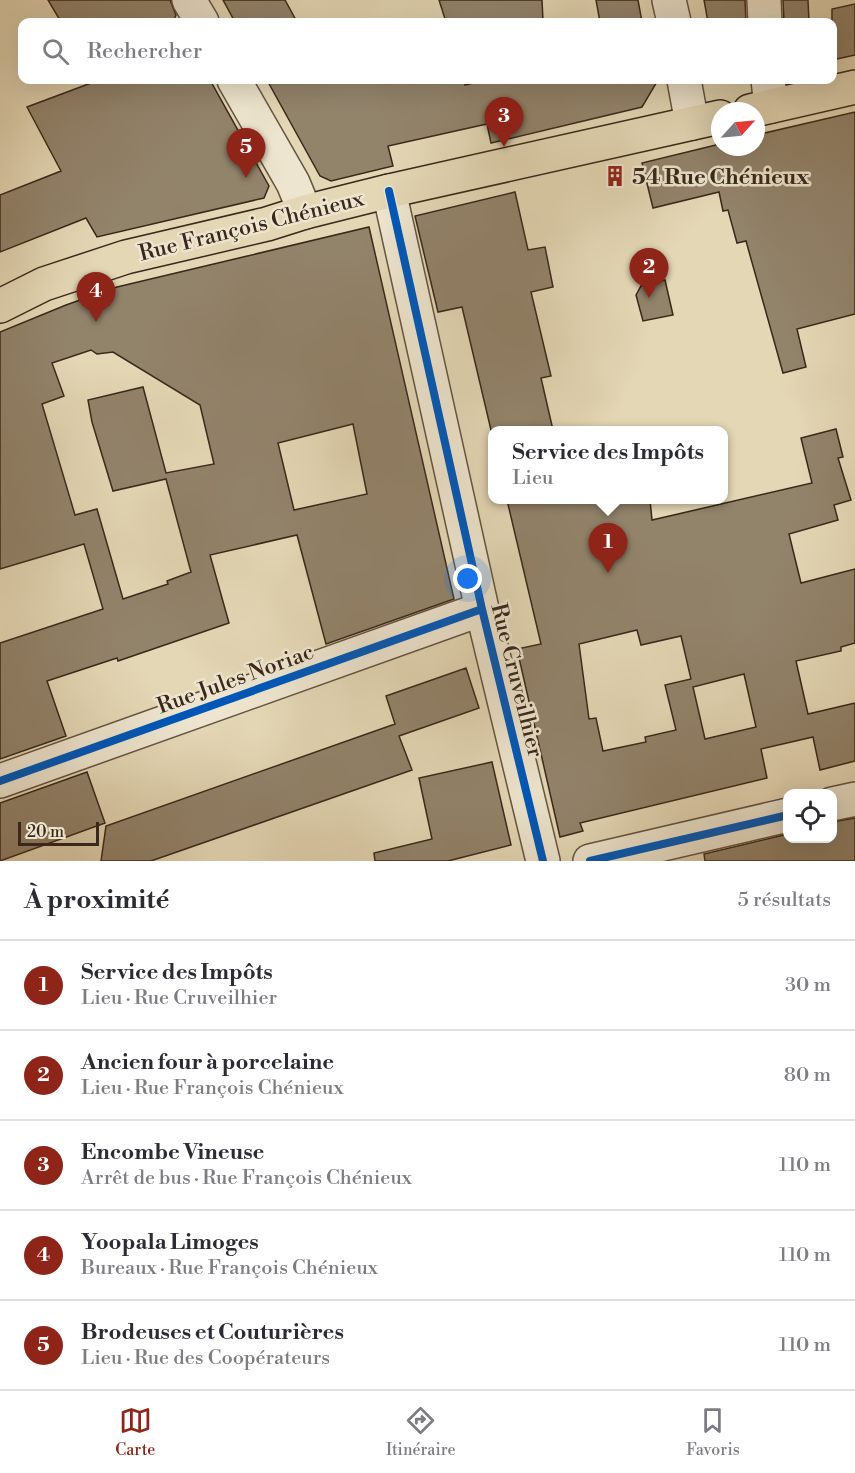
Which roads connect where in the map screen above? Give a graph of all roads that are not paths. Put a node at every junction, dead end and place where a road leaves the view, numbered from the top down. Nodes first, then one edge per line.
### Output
1 (189, 0) edge
2 (669, 0) edge
3 (764, 0) edge
4 (200, 18) edge
5 (673, 18) edge
6 (765, 18) edge
7 (236, 84) edge
8 (686, 84) edge
9 (855, 87) edge
10 (763, 99) edge
11 (706, 120) edge
12 (389, 190) junction
13 (305, 212) junction
14 (0, 306) edge
15 (482, 609) junction
16 (0, 781) edge
17 (855, 799) edge
18 (837, 803) edge
19 (783, 815) edge
20 (543, 861) edge
21 (590, 861) edge

1 - 4 street
2 - 5 street
3 - 6 street
7 - 13 street
8 - 11 street
9 - 10 main road
11 - 12 main road, Rue François Chénieux
12 - 13 main road, Rue François Chénieux
12 - 15 street, Rue Cruveilhier
13 - 14 main road, Rue François Chénieux
15 - 16 street, Rue Jules Noriac
15 - 20 street, Rue Cruveilhier
17 - 18 street
19 - 21 street

